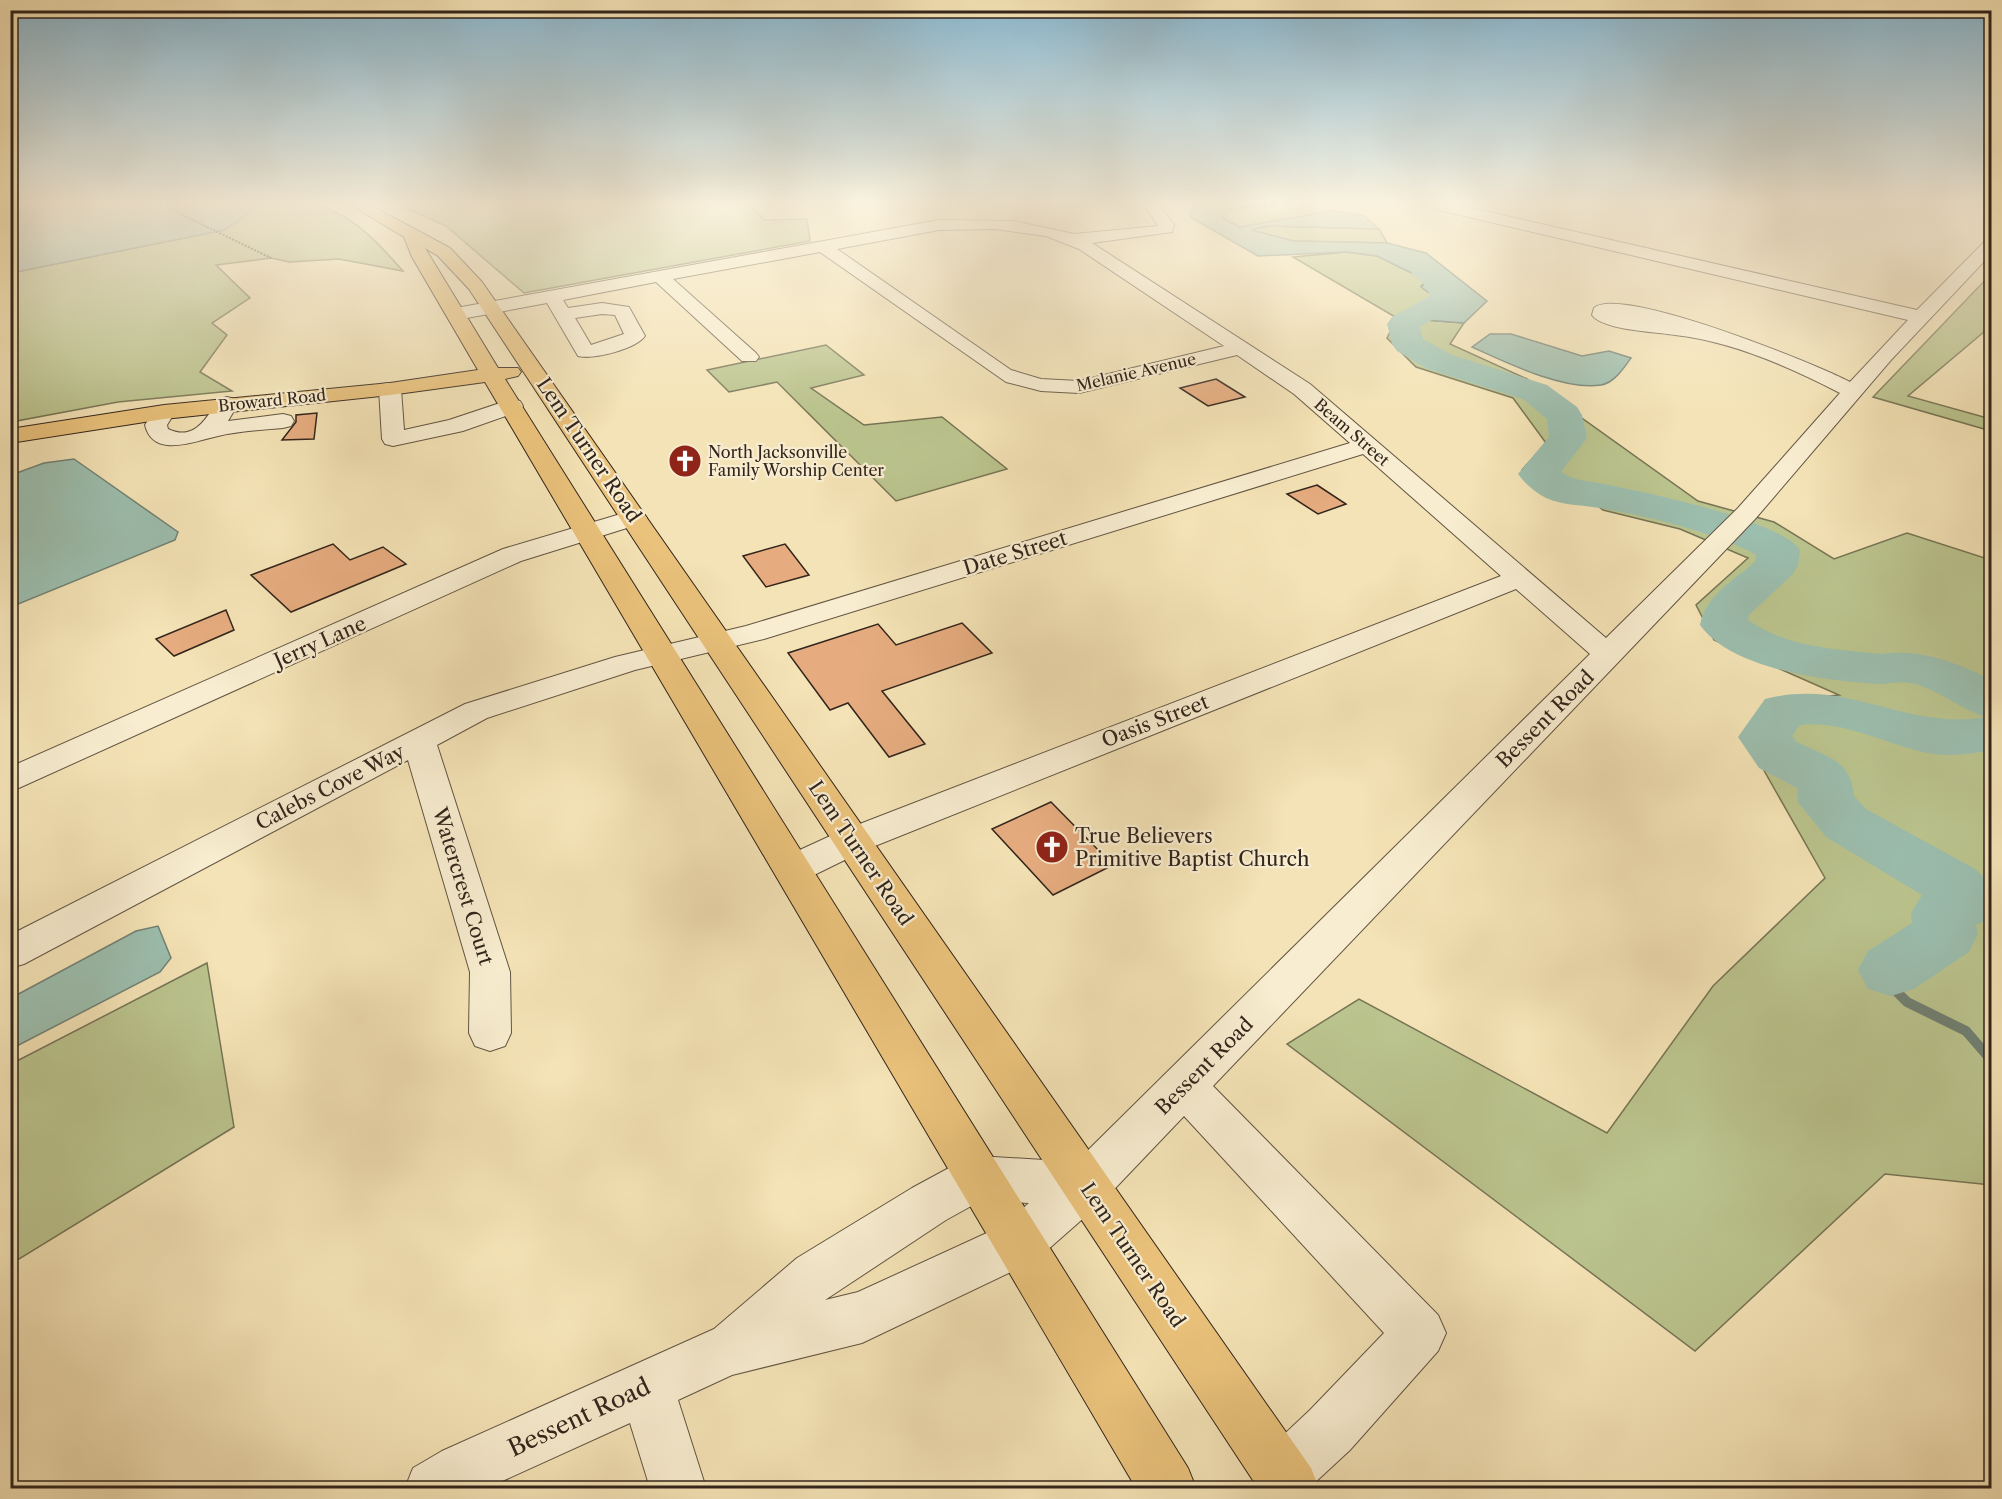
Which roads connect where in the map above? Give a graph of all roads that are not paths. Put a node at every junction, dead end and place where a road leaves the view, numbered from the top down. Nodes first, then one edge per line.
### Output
1 (431, 274) edge
2 (465, 274) edge
3 (670, 274) edge
4 (862, 274) edge
5 (1128, 274) edge
6 (1753, 274) edge
7 (1772, 274) edge
8 (1962, 274) edge
9 (659, 276) junction
10 (552, 296) junction
11 (492, 307) junction
12 (1926, 312) junction
13 (456, 314) junction
14 (563, 314) dead end
15 (1710, 333) dead end
16 (1241, 348) junction
17 (749, 357) dead end
18 (533, 368) junction
19 (493, 375) junction
20 (390, 389) junction
21 (1853, 392) junction
22 (227, 404) junction
23 (512, 406) junction
24 (164, 412) junction
25 (283, 421) dead end
26 (211, 430) junction
27 (10, 436) edge
28 (1367, 445) junction
29 (634, 518) junction
30 (588, 531) junction
31 (1520, 578) junction
32 (718, 641) junction
33 (662, 655) junction
34 (1608, 655) junction
35 (419, 741) junction
36 (10, 781) edge
37 (852, 841) junction
38 (793, 869) junction
39 (10, 953) edge
40 (490, 1034) dead end
41 (1184, 1086) junction
42 (977, 1178) junction
43 (1086, 1185) junction
44 (1019, 1243) junction
45 (728, 1350) junction
46 (646, 1386) junction
47 (1286, 1482) edge
48 (433, 1488) edge
49 (678, 1488) edge
50 (1168, 1488) edge

1 - 13 main road, Lem Turner Road
2 - 11 main road, Lem Turner Road
3 - 9 street
4 - 16 street, Melanie Avenue
5 - 16 street, Beam Street
6 - 12 street
7 - 12 street
8 - 12 street, Bessent Road
9 - 10 street
9 - 17 street
10 - 11 street
10 - 14 street
11 - 13 street
11 - 18 main road, Lem Turner Road
12 - 21 street, Bessent Road
13 - 19 main road, Lem Turner Road
15 - 21 street
16 - 28 street, Beam Street
18 - 19 main road, Broward Road
18 - 29 main road, Lem Turner Road
19 - 20 main road, Broward Road
19 - 23 main road, Lem Turner Road
20 - 22 main road, Broward Road
20 - 23 street
21 - 34 street, Bessent Road
22 - 24 main road, Broward Road
22 - 26 street
23 - 30 main road, Lem Turner Road
24 - 26 street
24 - 27 main road, Broward Road
25 - 26 street
28 - 31 street, Beam Street
28 - 32 street, Date Street
29 - 30 street, Jerry Lane
29 - 32 main road, Lem Turner Road
30 - 33 main road, Lem Turner Road
30 - 36 street, Jerry Lane
31 - 34 street, Beam Street
31 - 37 street, Oasis Street
32 - 33 street, Date Street
32 - 37 main road, Lem Turner Road
33 - 35 street, Calebs Cove Way
33 - 38 main road, Lem Turner Road
34 - 41 street, Bessent Road
35 - 39 street, Calebs Cove Way
35 - 40 street, Watercrest Court
37 - 38 street, Oasis Street
37 - 43 main road, Lem Turner Road
38 - 42 main road, Lem Turner Road
41 - 43 street, Bessent Road
41 - 47 street
42 - 43 street
42 - 44 main road, Lem Turner Road
42 - 45 street, Bessent Road
43 - 44 street, Bessent Road
43 - 47 main road, Lem Turner Road
44 - 45 street, Bessent Road
44 - 50 main road, Lem Turner Road
45 - 46 street, Bessent Road
46 - 48 street, Bessent Road
46 - 49 street

